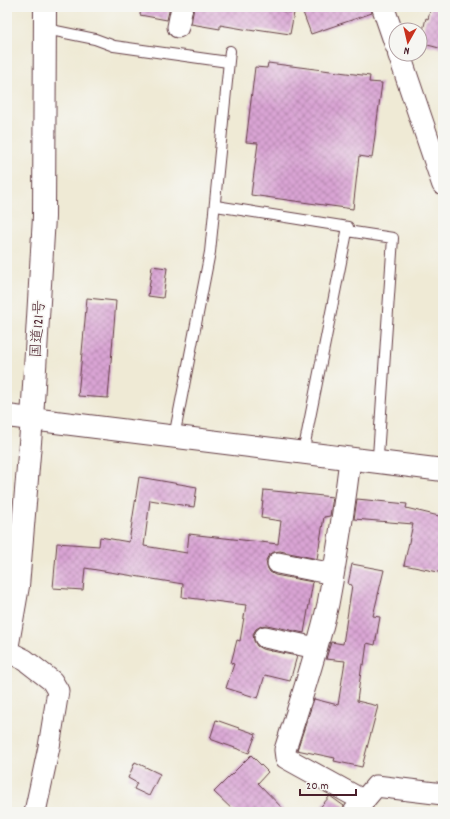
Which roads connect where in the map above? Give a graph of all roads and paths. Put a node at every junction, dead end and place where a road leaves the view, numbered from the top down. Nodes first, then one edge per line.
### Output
1 (45, 7) edge
2 (383, 7) edge
3 (388, 22) edge
4 (46, 29) junction
5 (230, 51) dead end
6 (228, 62) junction
7 (402, 62) edge
8 (443, 184) edge
9 (216, 206) junction
10 (347, 231) junction
11 (7, 416) edge
12 (32, 419) junction
13 (174, 437) junction
14 (303, 453) junction
15 (378, 456) dead end
16 (350, 460) junction
17 (443, 470) edge
18 (278, 563) dead end
19 (333, 574) junction
20 (10, 616) edge
21 (265, 637) dead end
22 (316, 648) junction
23 (7, 650) edge
24 (443, 794) edge
25 (359, 806) edge
26 (35, 812) edge

1 - 4 main road, 国道121号
2 - 3 main road
4 - 6 lane
4 - 12 main road, 国道121号
5 - 6 lane
6 - 9 lane
7 - 8 main road
9 - 10 lane
9 - 13 lane
10 - 14 lane
10 - 15 lane
11 - 12 main road
12 - 13 main road
12 - 20 main road, 国道121号
13 - 14 main road
14 - 16 main road
16 - 17 main road
16 - 19 street
18 - 19 street
19 - 22 street
20 - 23 main road, 国道121号
21 - 22 street
22 - 25 street
23 - 26 street
24 - 25 street

